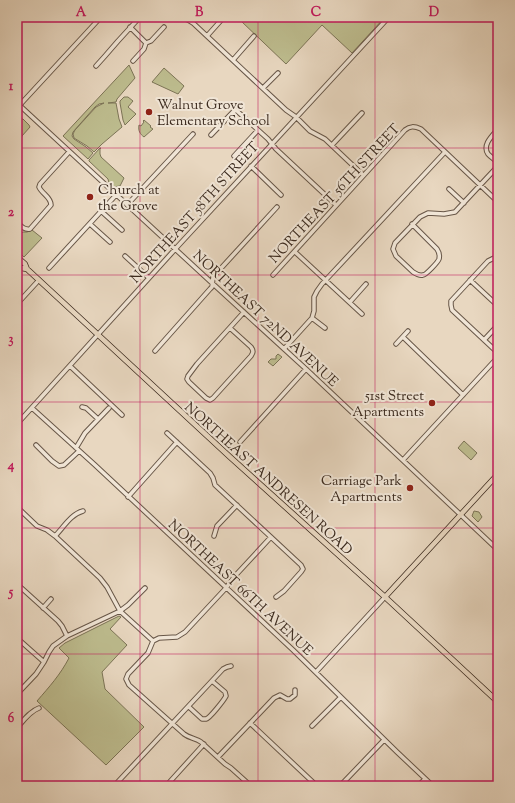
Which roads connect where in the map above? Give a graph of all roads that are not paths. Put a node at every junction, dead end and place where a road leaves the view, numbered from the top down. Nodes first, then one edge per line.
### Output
1 (101, 17) edge
2 (140, 17) edge
3 (162, 17) edge
4 (183, 17) edge
5 (224, 17) edge
6 (389, 17) edge
7 (130, 27) junction
8 (164, 27) dead end
9 (207, 36) junction
10 (254, 36) dead end
11 (146, 43) junction
12 (233, 60) junction
13 (133, 61) dead end
14 (96, 66) dead end
15 (278, 73) dead end
16 (263, 88) junction
17 (18, 105) edge
18 (362, 113) dead end
19 (296, 117) junction
20 (258, 130) junction
21 (498, 130) edge
22 (193, 134) dead end
23 (211, 135) dead end
24 (272, 144) junction
25 (332, 145) junction
26 (69, 152) junction
27 (445, 152) junction
28 (234, 156) dead end
29 (498, 163) edge
30 (251, 166) junction
31 (498, 166) edge
32 (364, 175) junction
33 (480, 185) junction
34 (449, 189) dead end
35 (116, 195) junction
36 (281, 195) dead end
37 (498, 202) edge
38 (464, 203) junction
39 (128, 205) junction
40 (336, 205) junction
41 (277, 207) dead end
42 (102, 211) junction
43 (17, 222) edge
44 (90, 224) junction
45 (412, 224) junction
46 (122, 230) dead end
47 (110, 242) dead end
48 (175, 249) junction
49 (295, 252) junction
50 (125, 256) dead end
51 (17, 257) edge
52 (498, 261) edge
53 (17, 264) edge
54 (49, 268) dead end
55 (27, 269) junction
56 (273, 275) dead end
57 (149, 278) junction
58 (38, 280) junction
59 (326, 280) junction
60 (470, 280) junction
61 (212, 283) junction
62 (366, 284) dead end
63 (350, 302) junction
64 (17, 304) edge
65 (498, 306) edge
66 (244, 312) junction
67 (362, 314) dead end
68 (312, 318) junction
69 (498, 325) edge
70 (230, 328) junction
71 (325, 328) dead end
72 (408, 331) dead end
73 (97, 336) junction
74 (402, 337) junction
75 (484, 340) junction
76 (396, 344) dead end
77 (284, 349) junction
78 (155, 351) dead end
79 (498, 353) edge
80 (498, 357) edge
81 (70, 366) junction
82 (306, 369) junction
83 (463, 395) junction
84 (82, 407) dead end
85 (32, 408) junction
86 (109, 408) dead end
87 (122, 415) dead end
88 (98, 419) junction
89 (17, 424) edge
90 (167, 432) dead end
91 (177, 442) junction
92 (240, 442) dead end
93 (36, 445) dead end
94 (78, 450) junction
95 (403, 460) junction
96 (498, 474) edge
97 (128, 497) junction
98 (237, 505) junction
99 (17, 507) edge
100 (83, 511) dead end
101 (461, 515) junction
102 (55, 536) junction
103 (214, 536) dead end
104 (271, 536) junction
105 (498, 550) edge
106 (17, 584) edge
107 (145, 588) dead end
108 (226, 588) junction
109 (276, 597) dead end
110 (385, 597) junction
111 (51, 599) dead end
112 (43, 608) junction
113 (120, 611) junction
114 (67, 636) junction
115 (17, 638) edge
116 (153, 641) junction
117 (44, 662) junction
118 (231, 666) dead end
119 (316, 672) junction
120 (212, 681) junction
121 (295, 690) dead end
122 (17, 694) edge
123 (341, 697) junction
124 (498, 702) edge
125 (188, 707) junction
126 (39, 708) dead end
127 (250, 723) junction
128 (172, 724) junction
129 (312, 726) dead end
130 (17, 728) edge
131 (384, 740) junction
132 (204, 744) junction
133 (218, 757) junction
134 (425, 779) junction
135 (114, 786) edge
136 (166, 786) edge
137 (250, 786) edge
138 (317, 786) edge
139 (340, 786) edge
140 (418, 786) edge
141 (433, 786) edge

1 - 17 street
2 - 7 street
3 - 4 street
4 - 9 street
5 - 9 street
6 - 19 street, NORTHEAST 58TH STREET
7 - 11 street
7 - 14 street
8 - 11 street
9 - 12 street
10 - 12 street
11 - 13 street
12 - 16 street
15 - 16 street
16 - 19 street
17 - 26 street, NORTHEAST 72ND AVENUE
18 - 25 street
19 - 24 street, NORTHEAST 58TH STREET
19 - 25 street
20 - 23 street
20 - 24 street
20 - 28 street
21 - 29 street
22 - 39 street
24 - 30 street, NORTHEAST 58TH STREET
24 - 40 street
25 - 32 street
26 - 35 street, NORTHEAST 72ND AVENUE
26 - 43 street
27 - 32 street, NORTHEAST 56TH STREET
27 - 33 street
27 - 59 street
30 - 36 street
30 - 48 street, NORTHEAST 58TH STREET
31 - 33 street
32 - 40 street, NORTHEAST 56TH STREET
33 - 37 street
33 - 38 street
34 - 38 street
35 - 39 street, NORTHEAST 72ND AVENUE
35 - 42 street
38 - 45 street
39 - 48 street, NORTHEAST 72ND AVENUE
40 - 49 street, NORTHEAST 56TH STREET
41 - 61 street
42 - 44 street
42 - 46 street
44 - 47 street
44 - 54 street
45 - 45 street
48 - 57 street, NORTHEAST 58TH STREET
48 - 61 street, NORTHEAST 72ND AVENUE
49 - 56 street, NORTHEAST 56TH STREET
49 - 59 street
50 - 57 street
51 - 55 main road, NORTHEAST ANDRESEN ROAD
52 - 60 street
53 - 55 main road, NORTHEAST ANDRESEN ROAD
55 - 58 main road, NORTHEAST ANDRESEN ROAD
57 - 73 street, NORTHEAST 58TH STREET
58 - 64 street
58 - 73 main road, NORTHEAST ANDRESEN ROAD
59 - 63 street
59 - 68 street
60 - 65 street
60 - 75 street
61 - 66 street, NORTHEAST 72ND AVENUE
61 - 78 street
62 - 63 street
63 - 67 street
66 - 70 street
66 - 77 street, NORTHEAST 72ND AVENUE
68 - 71 street
68 - 77 street
69 - 75 street
70 - 70 street
72 - 74 street
73 - 81 street, NORTHEAST 58TH STREET
73 - 110 main road, NORTHEAST ANDRESEN ROAD
74 - 76 street
74 - 83 street
75 - 79 street
77 - 82 street, NORTHEAST 72ND AVENUE
80 - 83 street
81 - 85 street, NORTHEAST 58TH STREET
81 - 87 street
82 - 92 street
82 - 95 street, NORTHEAST 72ND AVENUE
83 - 95 street
84 - 88 street
85 - 89 street, NORTHEAST 58TH STREET
85 - 94 street, NORTHEAST 66TH AVENUE
86 - 88 street
88 - 94 street
90 - 91 street
91 - 97 street
91 - 98 street
93 - 94 street
94 - 97 street, NORTHEAST 66TH AVENUE
95 - 101 street, NORTHEAST 72ND AVENUE
96 - 101 main road
97 - 108 street, NORTHEAST 66TH AVENUE
98 - 103 street
98 - 104 street
99 - 102 street
100 - 102 street
101 - 105 street, NORTHEAST 72ND AVENUE
101 - 110 main road
102 - 113 street
104 - 108 street
104 - 109 street
106 - 112 street
107 - 113 street
108 - 116 street
108 - 119 street, NORTHEAST 66TH AVENUE
110 - 119 street
110 - 124 main road, NORTHEAST ANDRESEN ROAD
111 - 112 street
112 - 114 street
113 - 114 street
113 - 116 street
114 - 117 street
115 - 117 street
116 - 128 street
117 - 122 street
118 - 120 street
119 - 123 street, NORTHEAST 66TH AVENUE
120 - 125 street
120 - 125 street
121 - 127 street
123 - 129 street
123 - 131 street, NORTHEAST 66TH AVENUE
125 - 128 street
126 - 130 street
127 - 133 street
127 - 138 street
128 - 132 street
128 - 135 street
131 - 134 street, NORTHEAST 66TH AVENUE
131 - 139 street
132 - 133 street
132 - 136 street
133 - 137 street
134 - 140 street
134 - 141 street, NORTHEAST 66TH AVENUE

